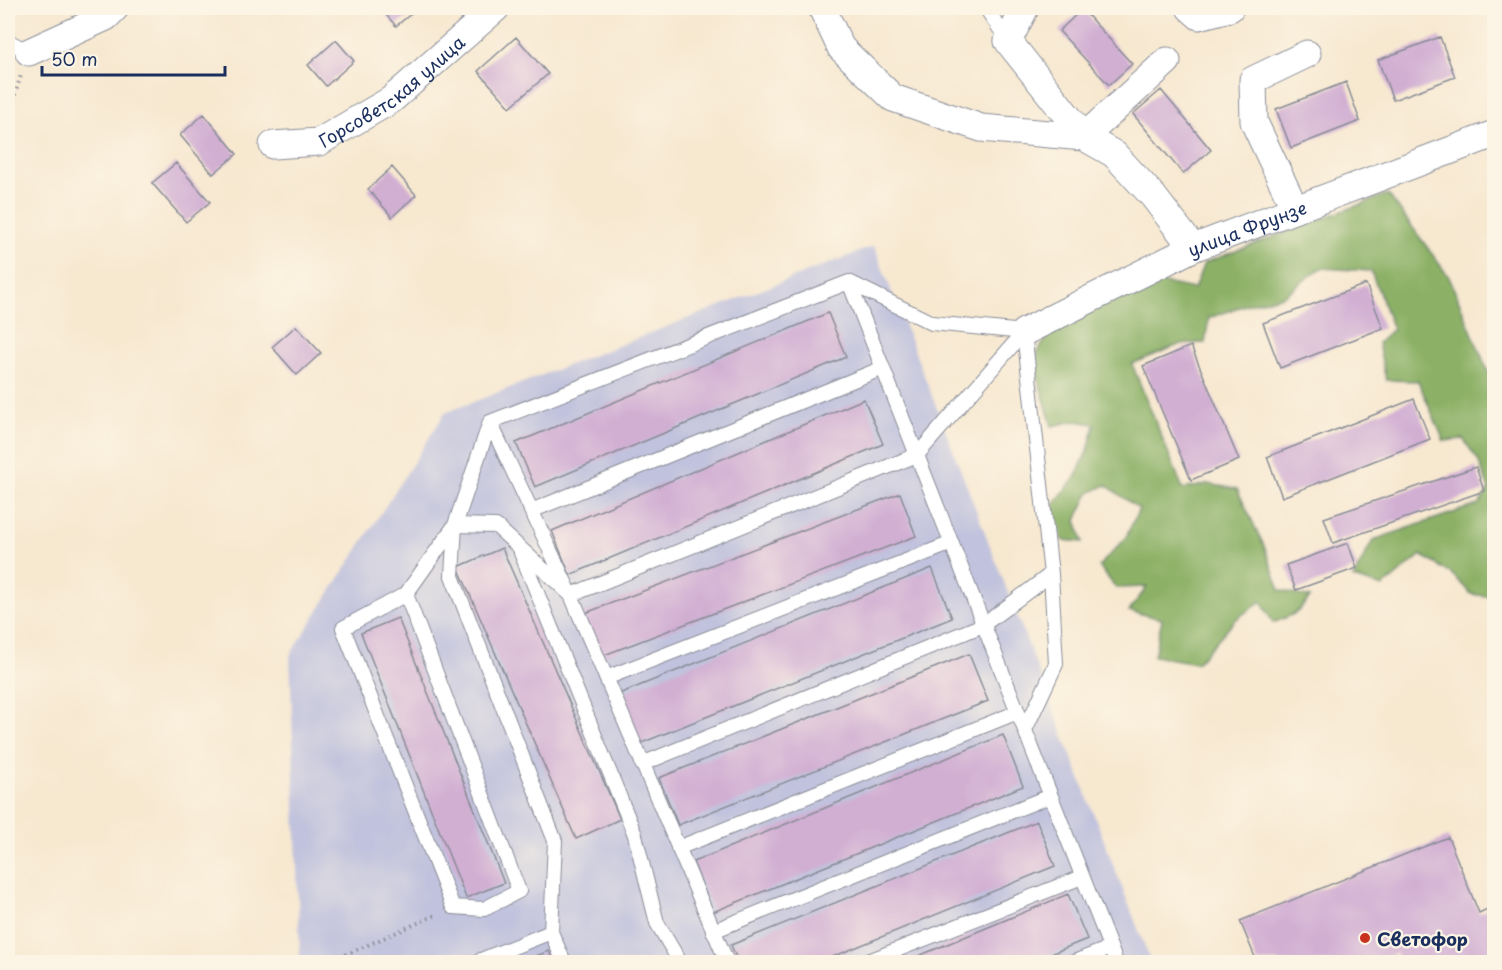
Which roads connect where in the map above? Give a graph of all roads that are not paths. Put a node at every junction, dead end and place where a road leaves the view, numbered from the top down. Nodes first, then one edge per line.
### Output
1 (115, 8) edge
2 (496, 8) edge
3 (822, 8) edge
4 (986, 8) edge
5 (1025, 8) edge
6 (1190, 8) edge
7 (1230, 8) edge
8 (1008, 41) junction
9 (18, 46) edge
10 (1307, 54) dead end
11 (1167, 62) dead end
12 (1494, 134) edge
13 (1084, 137) junction
14 (273, 145) dead end
15 (1295, 209) junction
16 (1193, 248) junction
17 (849, 282) junction
18 (1024, 332) junction
19 (883, 368) junction
20 (490, 422) junction
21 (917, 455) junction
22 (531, 510) junction
23 (455, 525) junction
24 (952, 543) junction
25 (519, 548) junction
26 (1051, 574) junction
27 (406, 594) junction
28 (571, 595) junction
29 (983, 625) junction
30 (606, 678) junction
31 (1018, 712) junction
32 (1025, 730) junction
33 (642, 764) junction
34 (1050, 796) junction
35 (678, 848) junction
36 (1082, 877) junction
37 (713, 931) junction
38 (551, 932) junction
39 (1110, 948) junction
40 (483, 963) edge
41 (564, 963) edge
42 (681, 963) edge
43 (727, 963) edge
44 (866, 963) edge
45 (1074, 963) edge
46 (1116, 963) edge

1 - 9 street
2 - 14 street, Горсоветская улица
3 - 13 street
4 - 8 lane
5 - 8 street
6 - 7 street
8 - 13 street, улица Фрунзе
10 - 15 street
11 - 13 street
12 - 15 street, улица Фрунзе
13 - 16 street, улица Фрунзе
15 - 16 street, улица Фрунзе
16 - 18 street
17 - 18 lane
17 - 19 lane
17 - 20 lane
18 - 21 lane
18 - 26 lane
19 - 21 lane
19 - 22 lane
20 - 22 lane
20 - 23 lane
21 - 24 lane
21 - 28 lane
22 - 28 lane
23 - 25 lane
23 - 27 lane
23 - 38 lane
24 - 29 lane
24 - 30 lane
25 - 28 lane
25 - 42 lane
26 - 29 lane
26 - 32 lane
27 - 27 lane
28 - 30 lane
29 - 31 lane
29 - 33 lane
30 - 33 lane
31 - 32 lane
31 - 35 lane
32 - 34 lane
33 - 35 lane
34 - 36 lane
34 - 37 lane
35 - 37 lane
36 - 39 lane
36 - 44 lane
37 - 43 lane
38 - 40 lane
38 - 41 lane
39 - 45 lane
39 - 46 lane

